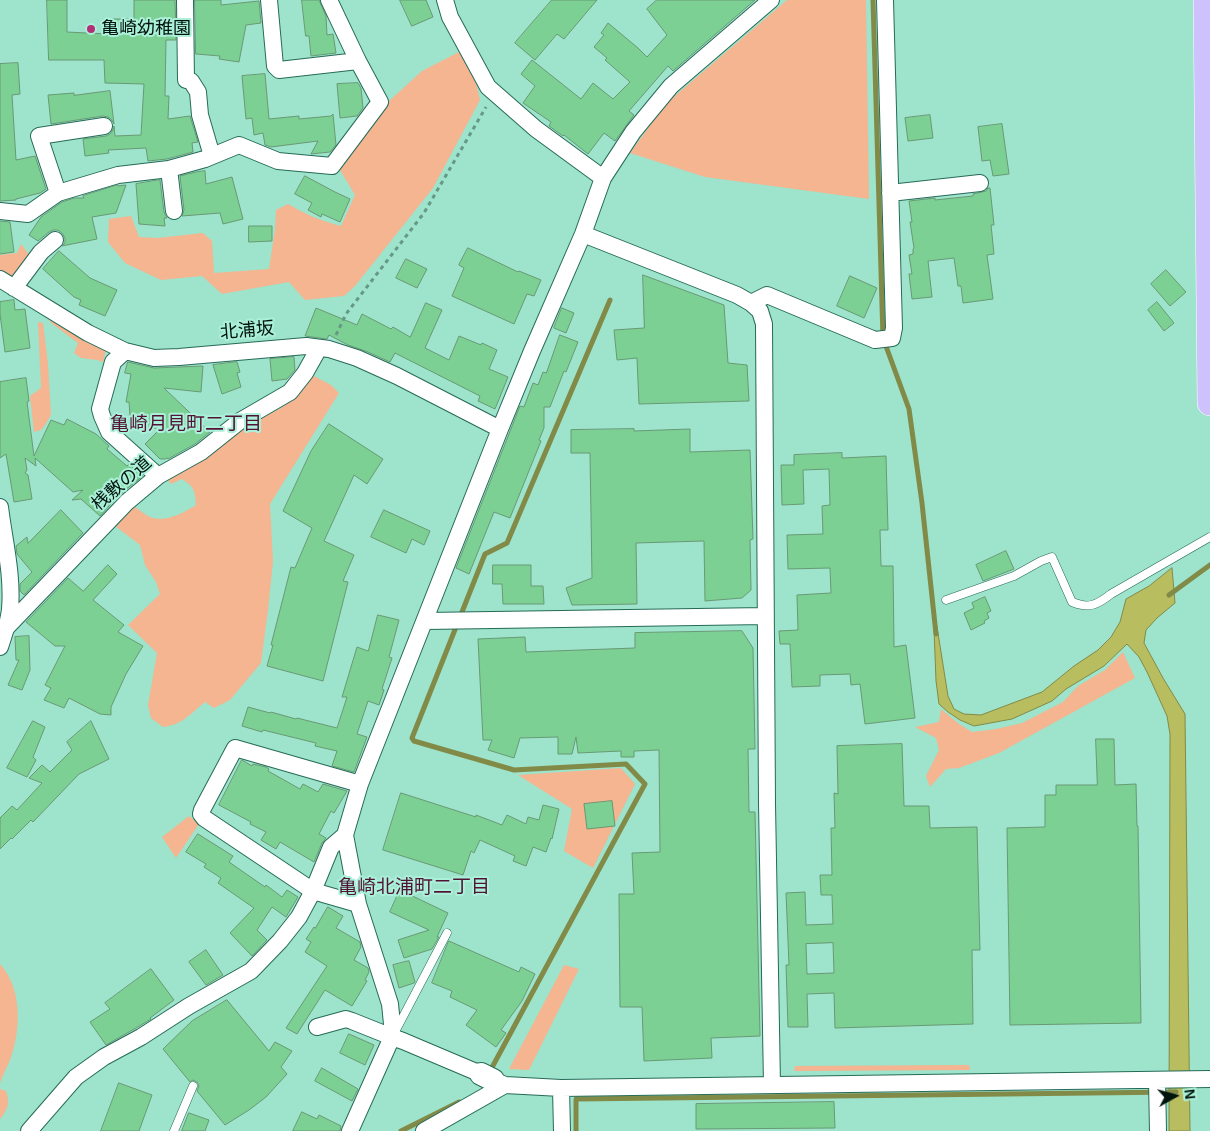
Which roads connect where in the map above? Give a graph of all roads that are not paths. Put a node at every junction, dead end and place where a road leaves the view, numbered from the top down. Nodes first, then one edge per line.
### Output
1 (185, 0) edge
2 (269, 0) edge
3 (329, 0) edge
4 (445, 0) edge
5 (771, 0) edge
6 (885, 0) edge
7 (1206, 0) edge
8 (358, 62) junction
9 (104, 126) dead end
10 (212, 156) junction
11 (169, 169) junction
12 (603, 178) junction
13 (980, 183) dead end
14 (58, 193) junction
15 (890, 193) junction
16 (0, 211) edge
17 (174, 211) dead end
18 (583, 234) junction
19 (55, 240) dead end
20 (0, 279) edge
21 (14, 288) junction
22 (750, 303) junction
23 (324, 348) junction
24 (124, 351) junction
25 (1210, 403) edge
26 (500, 429) junction
27 (158, 476) junction
28 (0, 507) edge
29 (1210, 537) edge
30 (946, 600) dead end
31 (765, 616) junction
32 (425, 621) junction
33 (3, 630) edge
34 (0, 647) edge
35 (360, 784) junction
36 (345, 835) junction
37 (312, 891) junction
38 (358, 904) junction
39 (447, 932) dead end
40 (316, 1027) dead end
41 (392, 1037) junction
42 (1205, 1079) edge
43 (493, 1080) junction
44 (1163, 1080) junction
45 (772, 1085) junction
46 (193, 1086) dead end
47 (561, 1088) junction
48 (29, 1131) edge
49 (174, 1131) edge
50 (350, 1131) edge
51 (424, 1131) edge
52 (562, 1131) edge
53 (1158, 1131) edge

1 - 10 street
2 - 8 street
3 - 8 street
4 - 12 street
5 - 12 street
6 - 15 street
7 - 25 main road
8 - 10 street
9 - 14 street
10 - 11 street
11 - 14 street
11 - 17 street
12 - 18 street
13 - 15 street
14 - 16 street
15 - 22 street
18 - 22 street
18 - 26 street
19 - 21 street
20 - 21 street, 北浦坂
21 - 24 street, 北浦坂
22 - 31 street
23 - 24 street, 北浦坂
23 - 26 street, 北浦坂
23 - 27 street, 桟敷の道
24 - 27 street
26 - 32 street
27 - 33 street, 桟敷の道
28 - 33 street
29 - 30 lane
31 - 32 street
31 - 45 street
32 - 35 street
33 - 34 street
35 - 36 street
35 - 37 street
36 - 37 street
36 - 38 street
37 - 38 street
37 - 48 street
38 - 41 street
39 - 41 lane
40 - 41 street
41 - 43 street
41 - 50 street
42 - 44 street
43 - 47 street
43 - 51 street
44 - 45 street
44 - 53 street
45 - 47 street
46 - 49 lane
47 - 52 street

